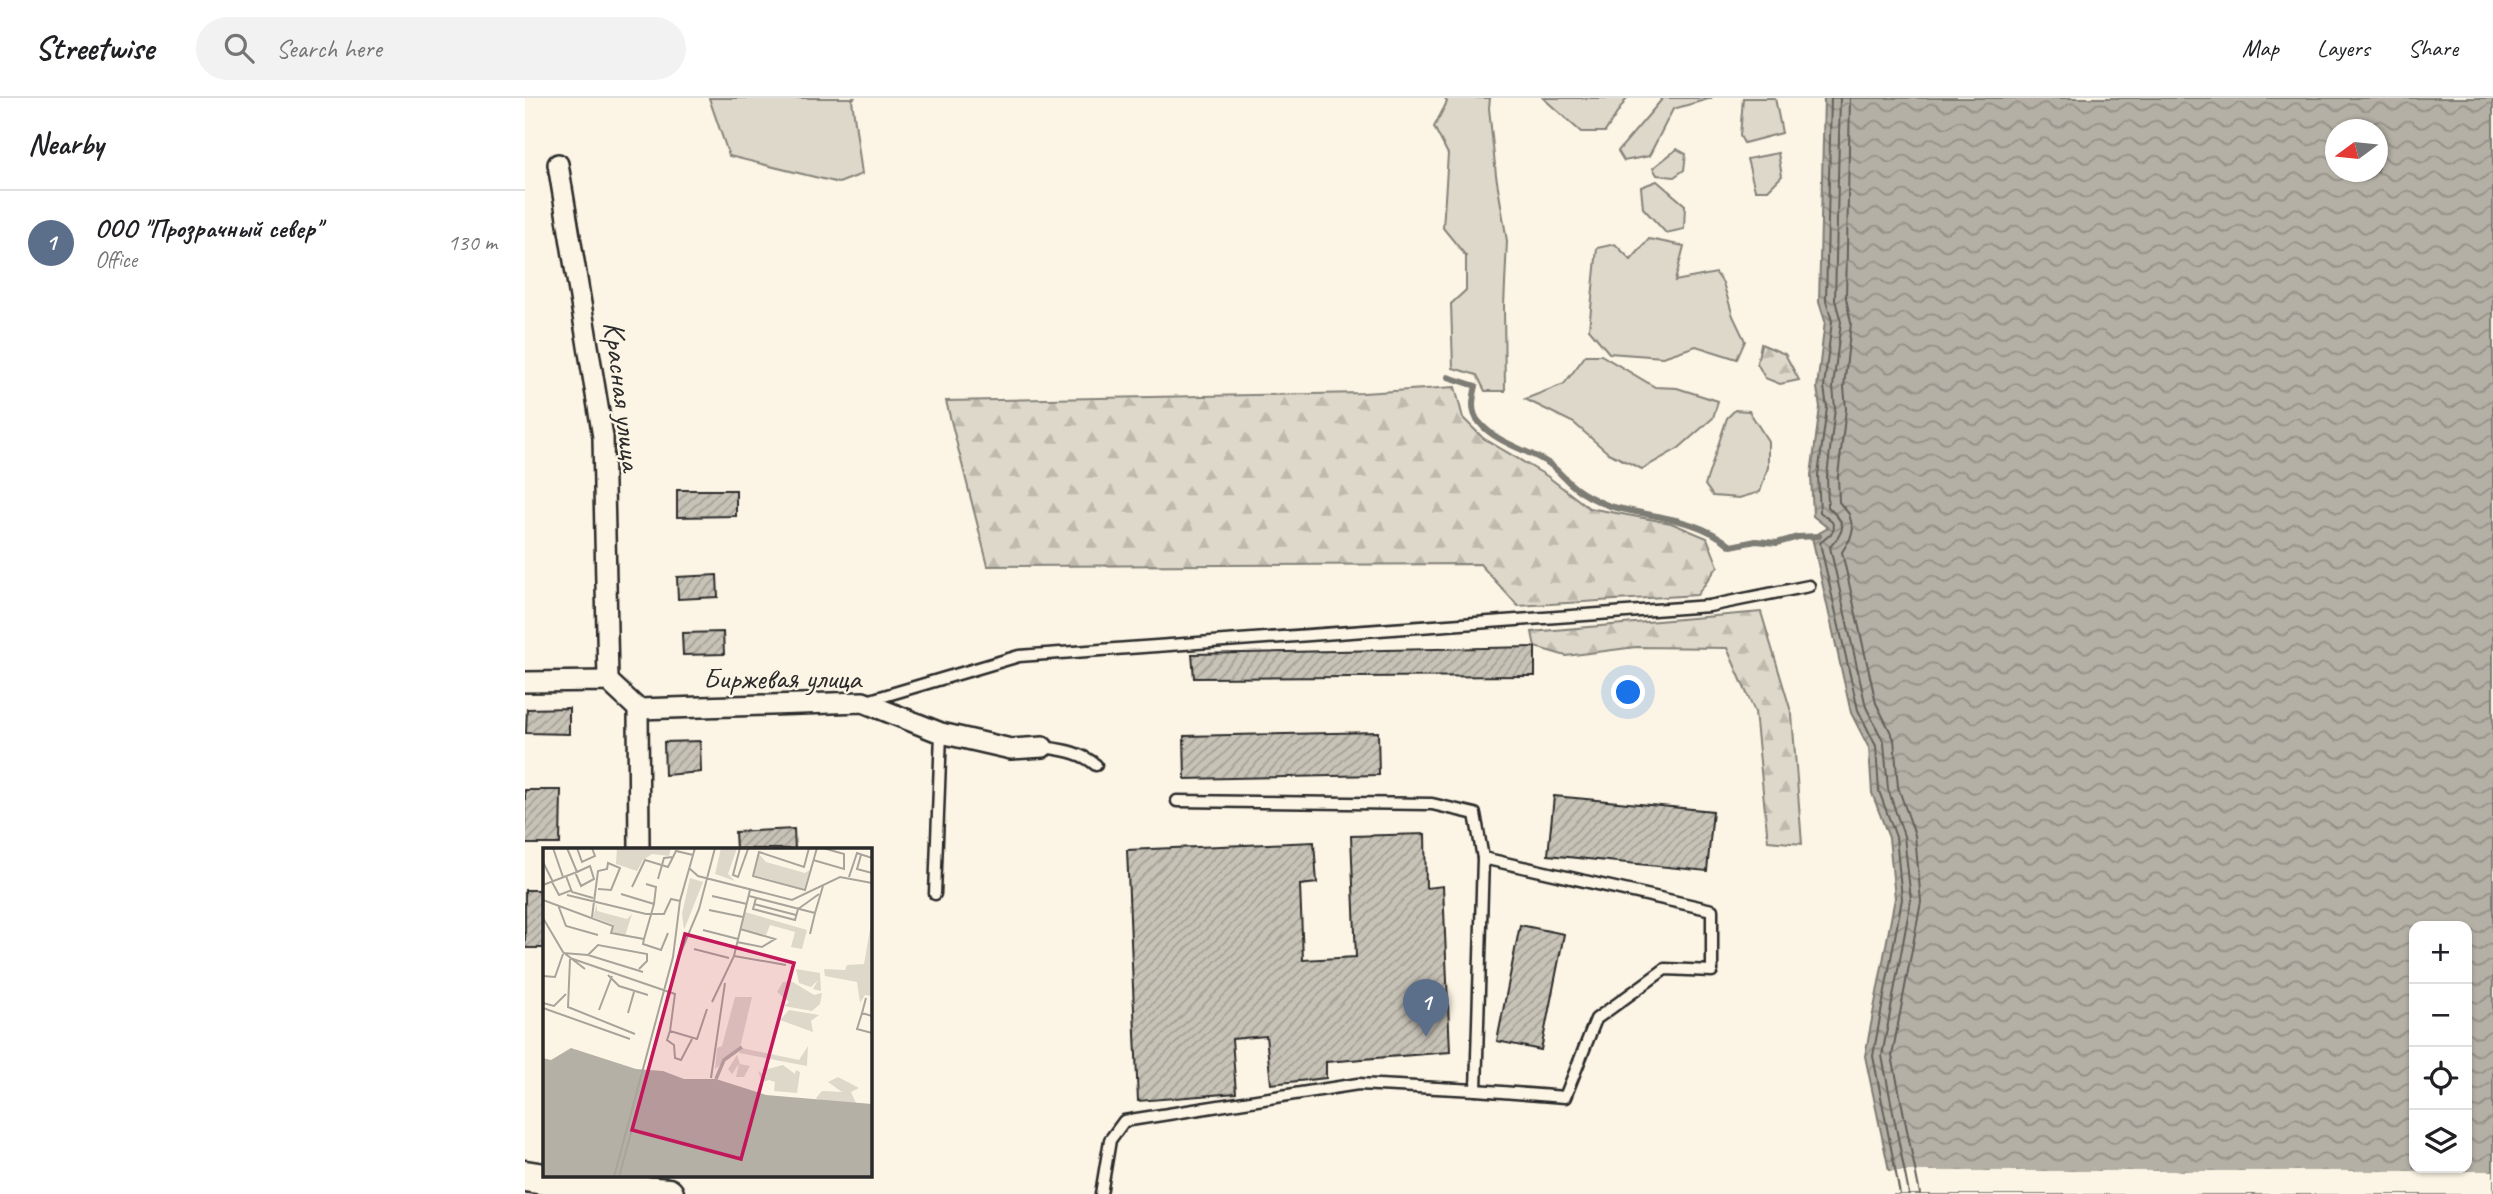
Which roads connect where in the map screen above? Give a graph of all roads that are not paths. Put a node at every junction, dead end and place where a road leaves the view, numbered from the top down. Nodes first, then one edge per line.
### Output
1 (558, 164) dead end
2 (1809, 586) dead end
3 (608, 681) junction
4 (525, 682) edge
5 (863, 702) junction
6 (638, 709) junction
7 (941, 733) junction
8 (1044, 747) joint
9 (1096, 765) dead end
10 (1177, 801) dead end
11 (639, 848) edge
12 (1483, 858) junction
13 (935, 894) dead end
14 (1476, 1090) junction
15 (525, 1176) edge
16 (668, 1194) edge
17 (1101, 1194) edge

1 - 3 street, Красная улица
2 - 5 lane
3 - 4 street
3 - 6 street
5 - 6 street, Биржевая улица
5 - 7 street, Биржевая улица
6 - 11 street
7 - 8 street, Биржевая улица
7 - 13 lane
8 - 9 lane
10 - 12 lane
12 - 14 lane
12 - 14 lane
14 - 17 lane
15 - 16 main road

